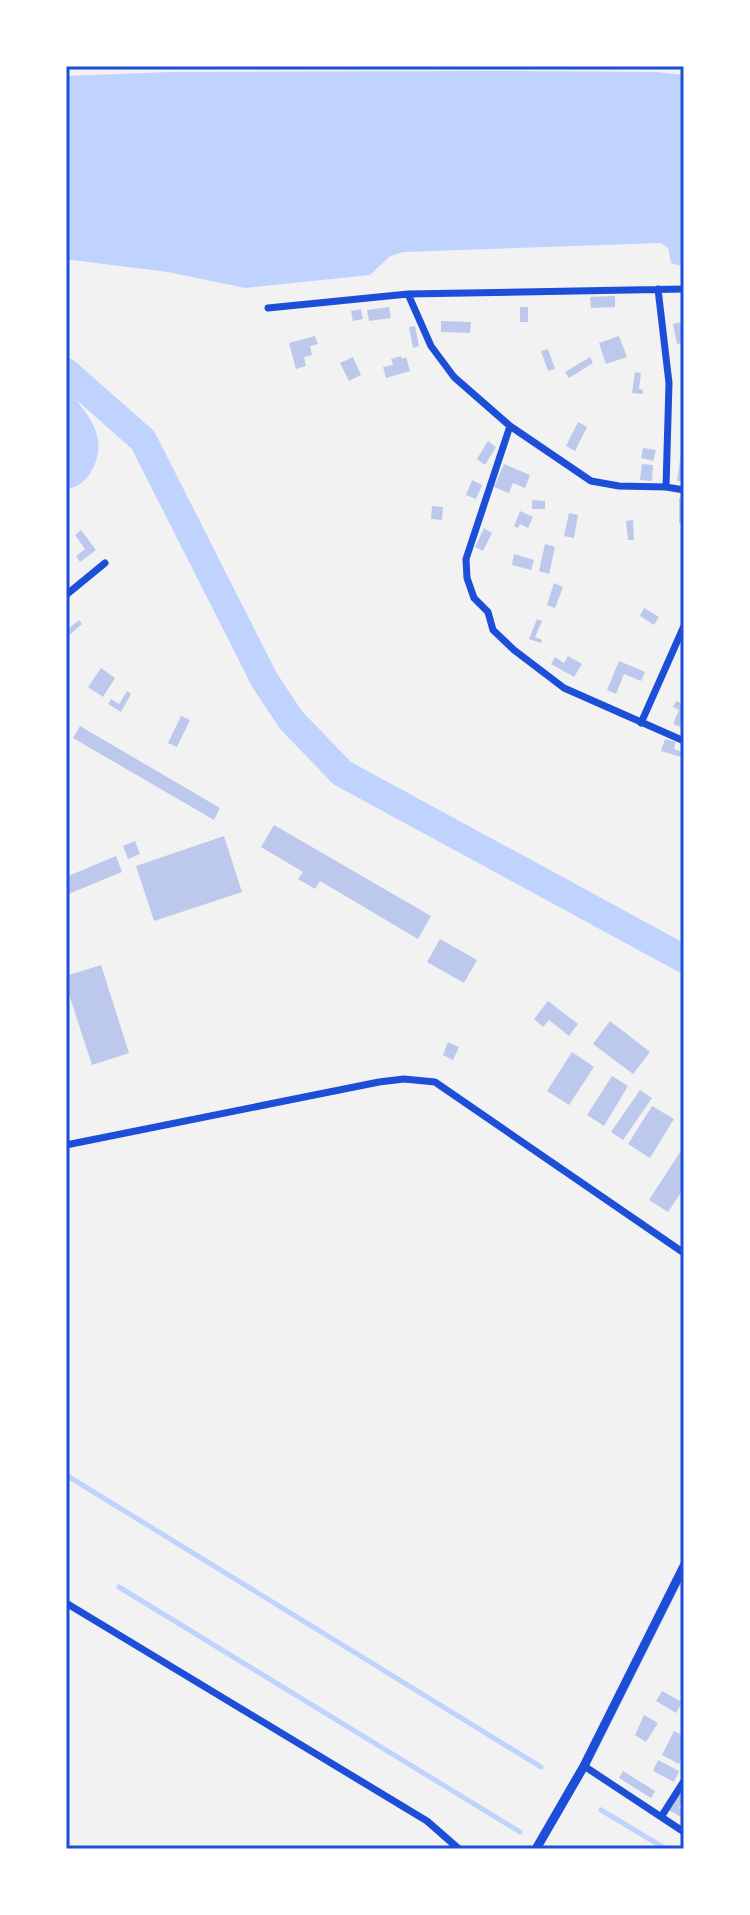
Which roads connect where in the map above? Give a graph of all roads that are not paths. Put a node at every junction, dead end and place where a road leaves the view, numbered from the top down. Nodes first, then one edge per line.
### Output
1 (658, 289) junction
2 (684, 289) edge
3 (408, 294) junction
4 (268, 308) dead end
5 (510, 426) junction
6 (666, 487) junction
7 (684, 490) edge
8 (105, 563) dead end
9 (66, 595) edge
10 (684, 626) edge
11 (641, 723) junction
12 (684, 741) edge
13 (66, 1145) edge
14 (684, 1253) edge
15 (684, 1566) edge
16 (66, 1603) edge
17 (584, 1766) junction
18 (684, 1781) edge
19 (661, 1817) junction
20 (549, 1829) junction
21 (684, 1832) edge
22 (459, 1849) edge
23 (536, 1849) edge
24 (547, 1849) edge

1 - 2 street
1 - 3 street
1 - 6 street
3 - 4 street
3 - 5 street
5 - 6 street
5 - 11 street
6 - 7 street
8 - 9 street
10 - 11 street
11 - 12 street
13 - 14 street
15 - 17 street
16 - 22 street
17 - 19 street
17 - 20 street
18 - 19 street
19 - 21 street
20 - 23 street
20 - 24 street

